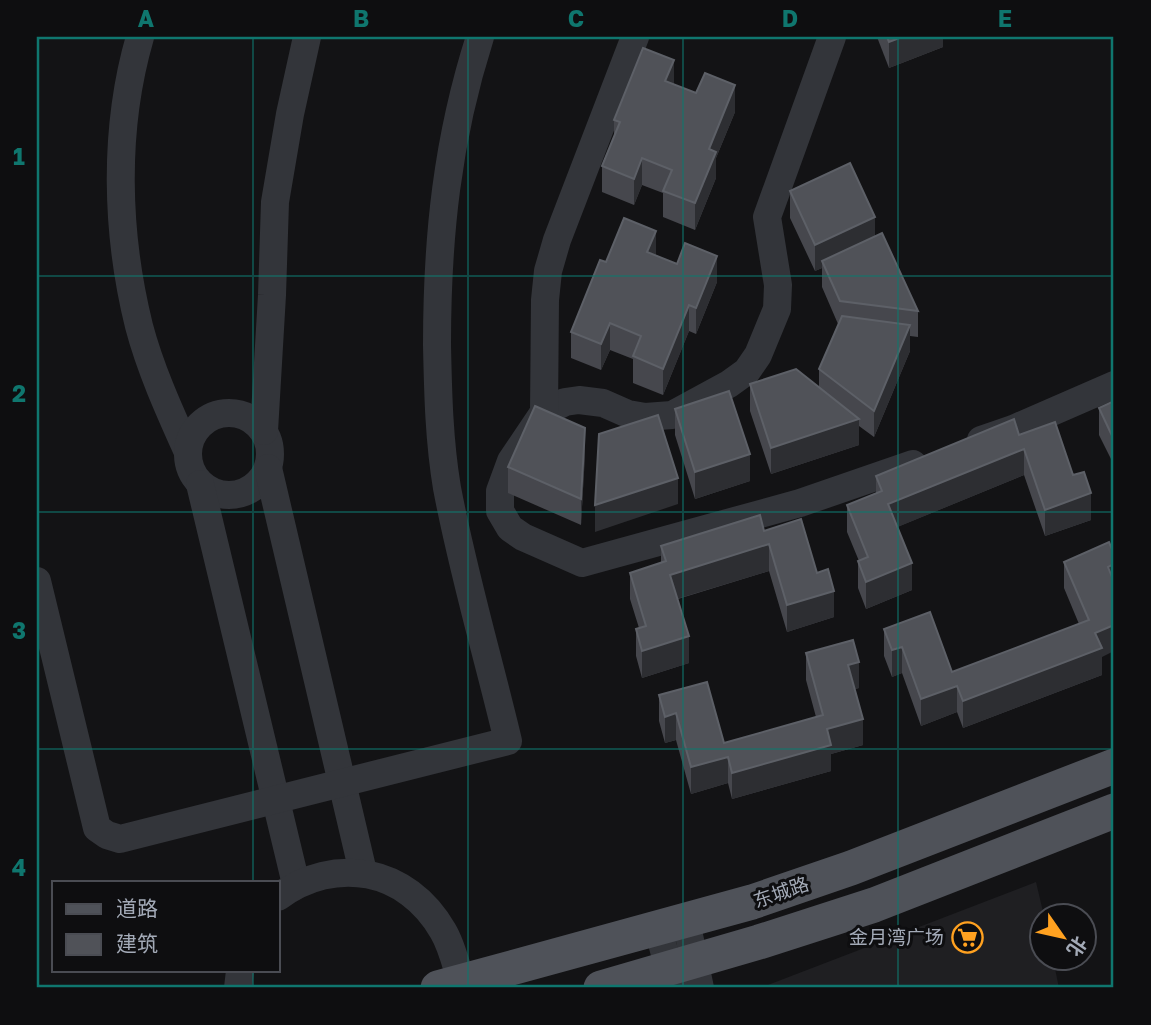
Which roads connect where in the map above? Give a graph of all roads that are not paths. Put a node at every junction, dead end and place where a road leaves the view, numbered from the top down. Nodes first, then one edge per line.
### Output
1 (140, 37) edge
2 (307, 37) edge
3 (481, 37) edge
4 (635, 37) edge
5 (832, 37) edge
6 (1114, 385) edge
7 (544, 412) junction
8 (264, 431) junction
9 (187, 450) junction
10 (268, 468) junction
11 (200, 484) junction
12 (37, 581) edge
13 (1114, 766) edge
14 (342, 783) junction
15 (275, 800) junction
16 (1114, 811) edge
17 (363, 873) junction
18 (287, 891) edge
19 (672, 924) junction
20 (684, 976) edge
21 (450, 985) edge
22 (601, 988) edge

1 - 9 street
2 - 8 street
3 - 14 street
4 - 7 street
5 - 7 street
6 - 7 street
8 - 9 street
8 - 10 street
9 - 11 street
10 - 11 street
10 - 14 street
11 - 15 street
12 - 15 street
13 - 19 main road, 东城路
14 - 15 street
14 - 17 street
15 - 18 street
16 - 20 main road, 东城路
17 - 18 street
17 - 21 street
19 - 20 street
19 - 21 main road, 东城路
20 - 22 main road, 东城路

